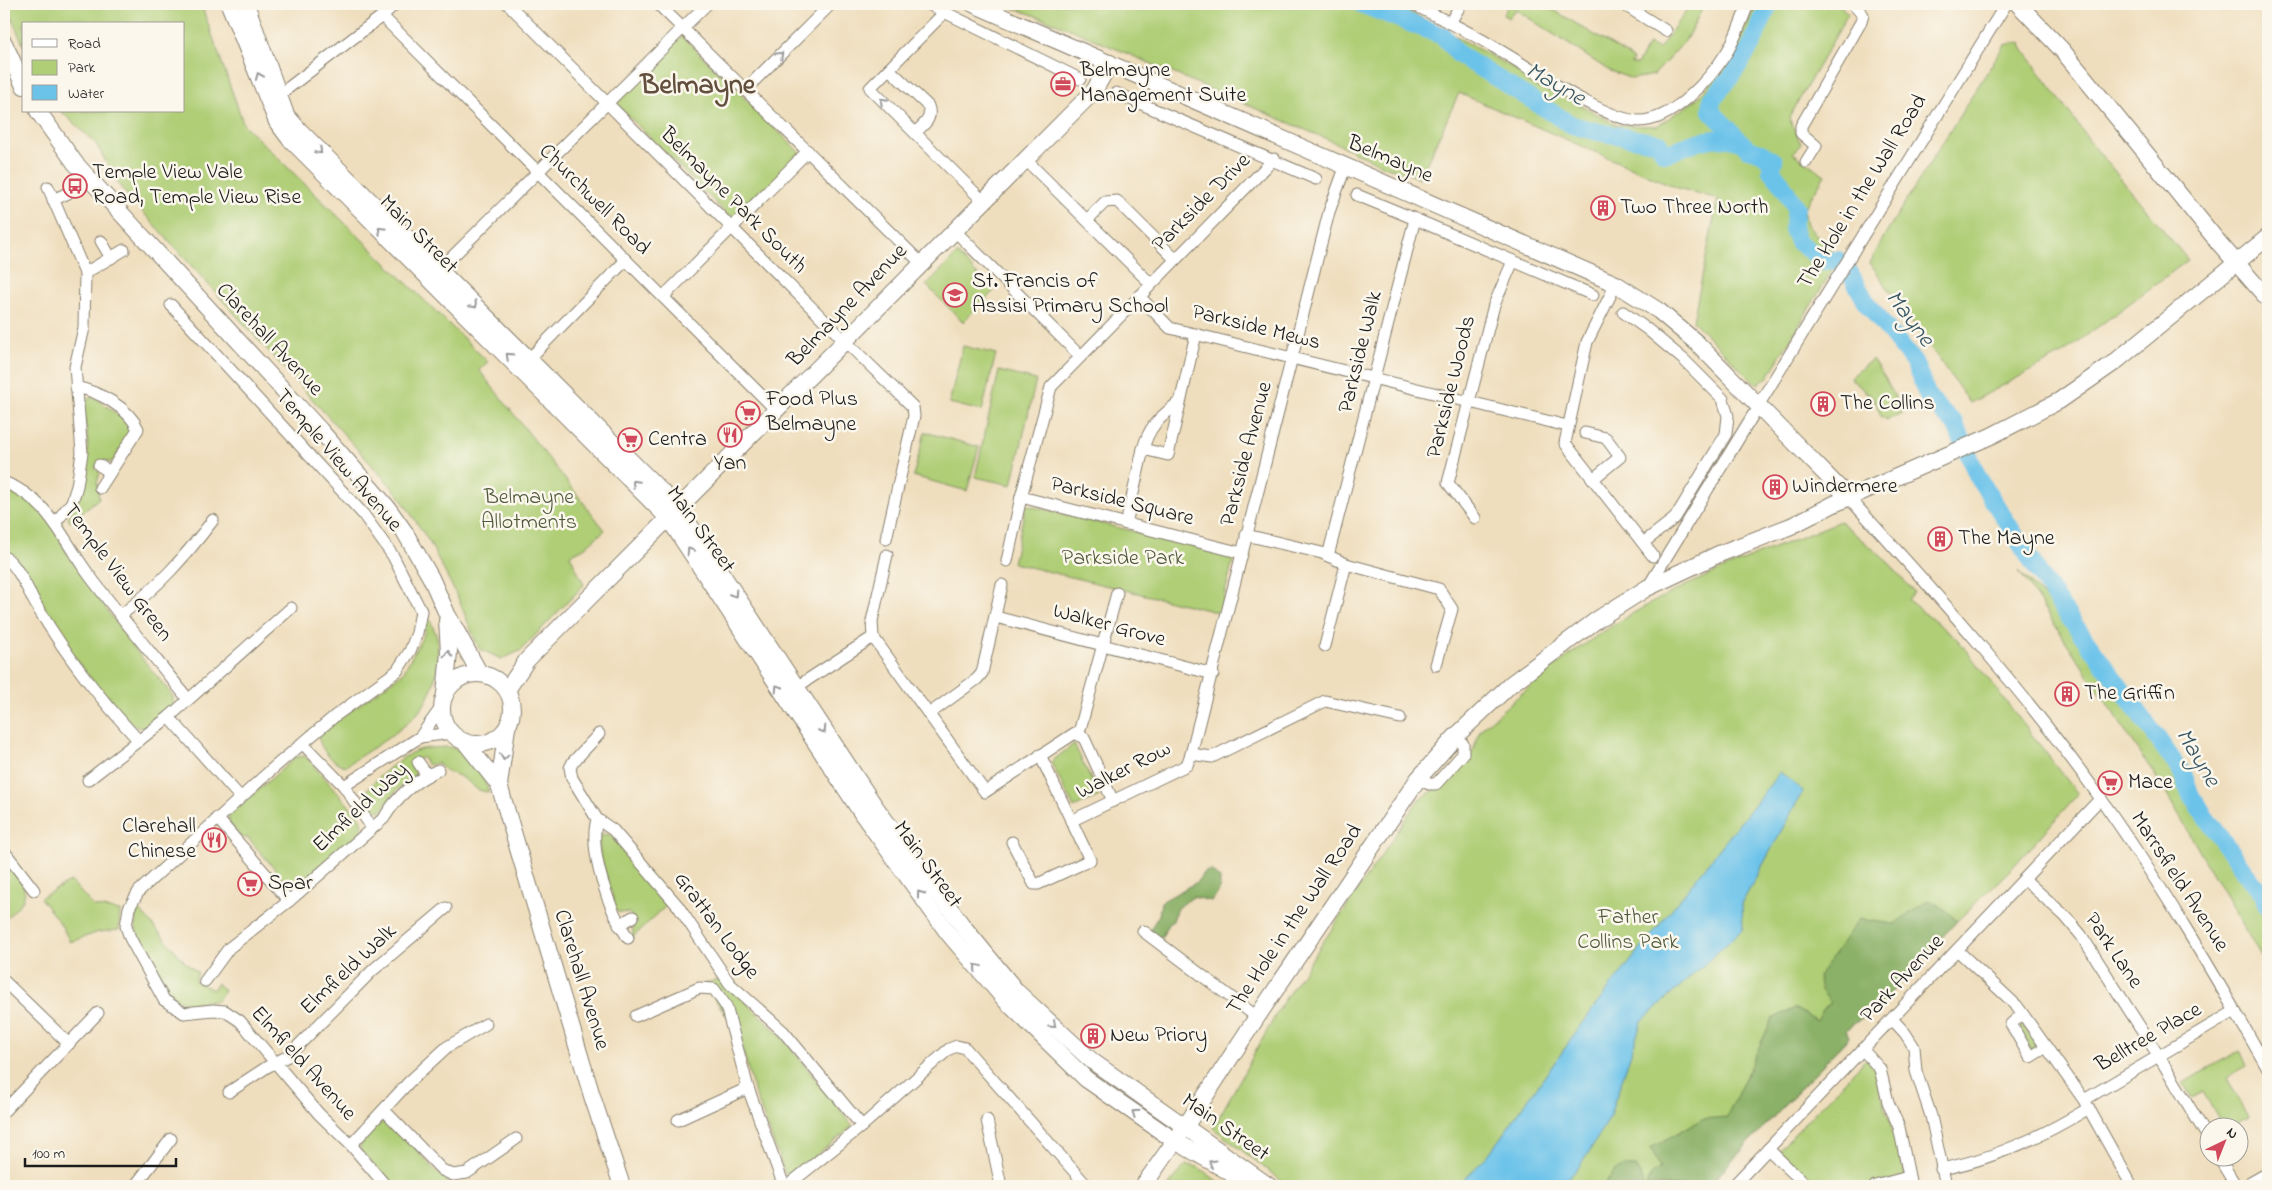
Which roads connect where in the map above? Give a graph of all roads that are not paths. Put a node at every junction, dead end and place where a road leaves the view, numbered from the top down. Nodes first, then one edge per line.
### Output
1 (229, 4) edge
2 (246, 4) edge
3 (395, 4) edge
4 (508, 4) edge
5 (658, 4) edge
6 (707, 4) edge
7 (831, 4) edge
8 (928, 4) edge
9 (973, 4) edge
10 (1414, 4) edge
11 (1461, 4) edge
12 (1623, 4) edge
13 (1748, 4) edge
14 (1852, 4) edge
15 (2006, 4) edge
16 (2018, 4) edge
17 (2032, 4) edge
18 (944, 13) junction
19 (382, 16) junction
20 (1450, 23) junction
21 (682, 28) junction
22 (1666, 31) dead end
23 (4, 43) edge
24 (2062, 50) junction
25 (1110, 63) junction
26 (889, 69) junction
27 (1080, 79) dead end
28 (22, 82) edge
29 (745, 90) junction
30 (1116, 93) dead end
31 (279, 95) junction
32 (607, 103) junction
33 (39, 112) edge
34 (915, 133) junction
35 (808, 151) junction
36 (1025, 159) junction
37 (1274, 159) junction
38 (1806, 162) dead end
39 (1346, 166) junction
40 (538, 172) junction
41 (1316, 179) dead end
42 (48, 187) dead end
43 (68, 193) dead end
44 (1357, 195) dead end
45 (53, 200) junction
46 (983, 201) junction
47 (1416, 219) junction
48 (1087, 220) junction
49 (732, 228) junction
50 (954, 230) junction
51 (2268, 237) edge
52 (101, 241) dead end
53 (124, 250) dead end
54 (111, 258) junction
55 (626, 260) junction
56 (1174, 260) junction
57 (1513, 261) junction
58 (2236, 262) junction
59 (921, 263) junction
60 (440, 270) junction
61 (85, 273) junction
62 (1150, 284) junction
63 (1616, 284) junction
64 (1593, 295) dead end
65 (1138, 296) junction
66 (663, 297) junction
67 (2268, 299) edge
68 (171, 306) dead end
69 (1622, 312) dead end
70 (1196, 334) junction
71 (845, 341) junction
72 (1079, 355) junction
73 (1293, 358) junction
74 (529, 359) junction
75 (1376, 378) junction
76 (76, 388) junction
77 (1179, 402) junction
78 (1470, 402) junction
79 (1756, 410) junction
80 (777, 411) junction
81 (1568, 422) junction
82 (1585, 432) dead end
83 (1144, 449) junction
84 (99, 465) dead end
85 (110, 472) junction
86 (1593, 479) junction
87 (4, 482) edge
88 (100, 488) dead end
89 (1021, 497) junction
90 (1849, 498) junction
91 (674, 514) junction
92 (1475, 518) dead end
93 (213, 520) dead end
94 (56, 522) junction
95 (1126, 524) junction
96 (1246, 535) junction
97 (886, 539) dead end
98 (1643, 543) junction
99 (1242, 552) junction
100 (887, 556) dead end
101 (1328, 556) junction
102 (1653, 556) dead end
103 (4, 557) edge
104 (1007, 561) dead end
105 (1346, 564) junction
106 (1002, 585) dead end
107 (1647, 588) junction
108 (1117, 593) dead end
109 (291, 608) dead end
110 (446, 614) junction
111 (121, 615) junction
112 (996, 617) junction
113 (873, 637) junction
114 (1104, 646) junction
115 (1325, 646) dead end
116 (1436, 664) dead end
117 (480, 674) junction
118 (1213, 674) junction
119 (502, 685) junction
120 (795, 688) junction
121 (188, 699) junction
122 (444, 700) junction
123 (929, 714) junction
124 (169, 717) junction
125 (1400, 718) dead end
126 (507, 728) junction
127 (1079, 733) junction
128 (599, 734) dead end
129 (420, 737) junction
130 (459, 738) junction
131 (138, 741) junction
132 (302, 743) junction
133 (1191, 754) junction
134 (1040, 755) junction
135 (418, 762) dead end
136 (438, 770) dead end
137 (427, 775) junction
138 (88, 780) dead end
139 (344, 786) junction
140 (500, 786) junction
141 (240, 797) junction
142 (2101, 798) junction
143 (1113, 800) junction
144 (217, 818) junction
145 (597, 819) junction
146 (1072, 821) junction
147 (372, 828) junction
148 (1012, 842) dead end
149 (4, 851) edge
150 (2024, 879) junction
151 (34, 890) dead end
152 (289, 901) junction
153 (446, 908) dead end
154 (633, 917) dead end
155 (619, 925) junction
156 (1142, 931) dead end
157 (628, 938) dead end
158 (1957, 950) junction
159 (4, 981) edge
160 (205, 981) dead end
161 (1012, 997) junction
162 (2235, 1011) junction
163 (98, 1014) dead end
164 (2022, 1014) junction
165 (636, 1016) dead end
166 (1256, 1017) junction
167 (1892, 1019) junction
168 (486, 1024) dead end
169 (69, 1044) junction
170 (2046, 1047) junction
171 (1863, 1050) junction
172 (2158, 1055) junction
173 (275, 1063) junction
174 (2268, 1068) edge
175 (748, 1088) junction
176 (229, 1092) dead end
177 (2086, 1104) junction
178 (384, 1110) junction
179 (4, 1111) edge
180 (678, 1120) dead end
181 (987, 1120) dead end
182 (2200, 1124) edge
183 (862, 1126) junction
184 (1185, 1127) junction
185 (171, 1139) dead end
186 (516, 1139) dead end
187 (1175, 1141) junction
188 (351, 1146) junction
189 (1768, 1149) junction
190 (2225, 1168) edge
191 (1941, 1170) junction
192 (2268, 1173) edge
193 (1910, 1182) edge
194 (135, 1186) edge
195 (386, 1186) edge
196 (622, 1186) edge
197 (785, 1186) edge
198 (1002, 1186) edge
199 (1087, 1186) edge
200 (1143, 1186) edge
201 (1248, 1186) edge
202 (1269, 1186) edge
203 (1733, 1186) edge
204 (1807, 1186) edge
205 (1876, 1186) edge
206 (1946, 1186) edge
207 (2132, 1186) edge
208 (2236, 1186) edge
209 (2245, 1186) edge

91 -> 1 street, Main Street
2 - 31 street, Main Street
3 - 19 street
4 - 32 street, Belmayne Park South
5 - 21 street
6 - 21 street
29 -> 7 street
8 - 18 street
9 - 25 street, Belmayne
10 - 20 street
11 - 20 street
12 - 22 street
13 - 20 street
14 - 38 street
15 - 79 street, The Hole in the Wall Road
16 - 24 street
17 - 24 street
18 - 26 street
18 - 27 street
19 - 31 street
19 - 40 street, Churchwell Road
21 - 29 street
21 - 32 street
23 - 28 street
24 - 58 street
25 - 36 street, Belmayne Avenue
25 - 39 street, Belmayne
26 - 34 street
34 -> 26 street
29 - 35 street
30 - 37 street
31 -> 60 street, Main Street
32 - 40 street
32 - 49 street, Belmayne Park South
33 - 110 street, Clarehall Avenue
34 - 46 street
35 - 49 street
35 - 59 street
36 - 46 street, Belmayne Avenue
36 - 48 street
37 - 41 street
37 - 56 street, Parkside Drive
39 - 63 street, Belmayne
39 - 73 street, Parkside Avenue
40 - 55 street, Churchwell Road
40 - 60 street
42 - 45 street
43 - 45 street
44 - 47 street
45 - 61 street
46 - 50 street, Belmayne Avenue
47 - 57 street
47 - 75 street, Parkside Walk
48 - 56 street
48 - 62 street
49 - 66 street
49 - 71 street, Belmayne Park South
50 - 59 street, Belmayne Avenue
50 - 72 street
51 - 58 street, The Hole in the Wall Road
52 - 54 street
53 - 54 street
54 - 61 street
55 - 66 street, Churchwell Road
55 - 74 street
56 - 62 street, Parkside Drive
57 - 64 street
57 - 78 street, Parkside Woods
58 - 67 street
58 - 90 street, The Hole in the Wall Road
59 - 71 street, Belmayne Avenue
60 -> 74 street, Main Street
61 - 76 street
62 - 65 street, Parkside Drive
63 - 79 street, Belmayne
63 - 81 street
65 - 70 street, Parkside Mews
65 - 72 street, Parkside Drive
66 - 80 street, Churchwell Road
68 - 132 street, Temple View Avenue
69 - 98 street
70 - 73 street, Parkside Mews
70 - 77 street
71 - 80 street, Belmayne Avenue
71 - 97 street, Belmayne Park South
72 - 89 street, Parkside Drive
73 - 75 street, Parkside Mews
73 - 96 street, Parkside Avenue
74 - 91 street, Main Street
75 - 78 street, Parkside Mews
75 - 101 street, Parkside Walk
76 - 85 street
76 - 94 street
77 - 83 street
77 - 83 street
78 - 81 street, Parkside Mews
78 - 92 street, Parkside Woods
79 - 90 street, Belmayne
79 - 107 street, The Hole in the Wall Road
80 - 91 street, Belmayne Avenue
81 - 86 street
82 - 86 street
83 - 95 street
84 - 85 street
85 - 88 street
86 - 98 street
87 - 94 street, Temple View Green
89 - 95 street, Parkside Square
89 - 104 street, Parkside Drive
90 - 107 street, The Hole in the Wall Road
90 - 142 street, Marrsfield Avenue
91 - 119 street, Belmayne Avenue
91 -> 120 street, Main Street
161 -> 91 street, Main Street
93 - 111 street
94 - 111 street, Temple View Green
95 - 99 street, Parkside Square
96 - 99 street, Parkside Avenue
96 - 101 street
98 - 102 street
99 - 118 street, Parkside Avenue
100 - 113 street
101 - 105 street
103 - 131 street
105 - 115 street
105 - 116 street
106 - 112 street
107 - 166 street, The Hole in the Wall Road
108 - 114 street
109 - 121 street
110 - 117 street, Clarehall Avenue
122 -> 110 street, Clarehall Avenue
111 - 121 street, Temple View Green
112 - 114 street, Walker Grove
112 - 123 street
113 - 120 street
113 - 123 street
114 - 118 street, Walker Grove
114 - 127 street
117 - 119 street
117 - 122 street
118 - 133 street, Parkside Avenue
119 - 126 street
120 -> 161 street, Main Street
121 - 124 street
122 - 129 street
122 - 130 street
123 - 134 street
124 - 131 street
124 - 141 street
125 - 133 street
126 - 130 street
126 -> 140 street, Clarehall Avenue
127 - 134 street
127 - 143 street
128 - 145 street, Grattan Lodge
129 - 130 street
129 - 139 street
130 - 140 street, Clarehall Avenue
131 - 138 street
132 - 139 street
132 - 141 street, Temple View Avenue
133 - 143 street, Walker Row
134 - 146 street
135 - 137 street
136 - 137 street, Elmfield Way
137 - 147 street, Elmfield Way
139 - 147 street
140 - 196 street, Clarehall Avenue
141 - 144 street, Temple View Avenue
142 - 150 street, Park Avenue
142 - 162 street, Marrsfield Avenue
143 - 146 street, Walker Row
144 - 152 street
144 - 173 street, Elmfield Avenue
145 - 155 street
145 - 183 street, Grattan Lodge
146 - 148 street
147 - 152 street, Elmfield Way
149 - 151 street
150 - 158 street, Park Avenue
150 - 172 street, Park Lane
152 - 160 street, Elmfield Way
153 - 173 street, Elmfield Walk
154 - 155 street
155 - 157 street
156 - 166 street
158 - 164 street
158 - 167 street, Park Avenue
159 - 169 street
161 -> 184 street, Main Street
187 -> 161 street, Main Street
162 - 172 street, Belltree Place
162 - 174 street, Marrsfield Avenue
163 - 169 street
164 - 170 street
164 - 170 street
165 - 175 street, Grattan Lodge
166 - 184 street, The Hole in the Wall Road
167 - 171 street, Park Avenue
167 - 191 street
168 - 178 street
169 - 179 street
170 - 177 street
171 - 189 street, Park Avenue
171 - 193 street
172 - 177 street, Belltree Place
172 - 182 street, Park Lane
173 - 176 street, Elmfield Walk
173 - 188 street, Elmfield Avenue
175 - 180 street
175 - 197 street, Grattan Lodge
177 - 191 street, Belltree Place
177 - 207 street
178 - 186 street
178 - 188 street
181 - 198 street
183 - 197 street, Grattan Lodge
183 - 199 street, Grattan Lodge
184 - 187 street, The Hole in the Wall Road
184 - 202 street, Main Street
185 - 194 street
187 - 200 street, The Hole in the Wall Road
201 -> 187 street, Main Street
188 - 195 street, Elmfield Avenue
189 - 203 street, Park Avenue
189 - 204 street
190 - 208 street
191 - 206 street
192 - 209 street
193 - 205 street

